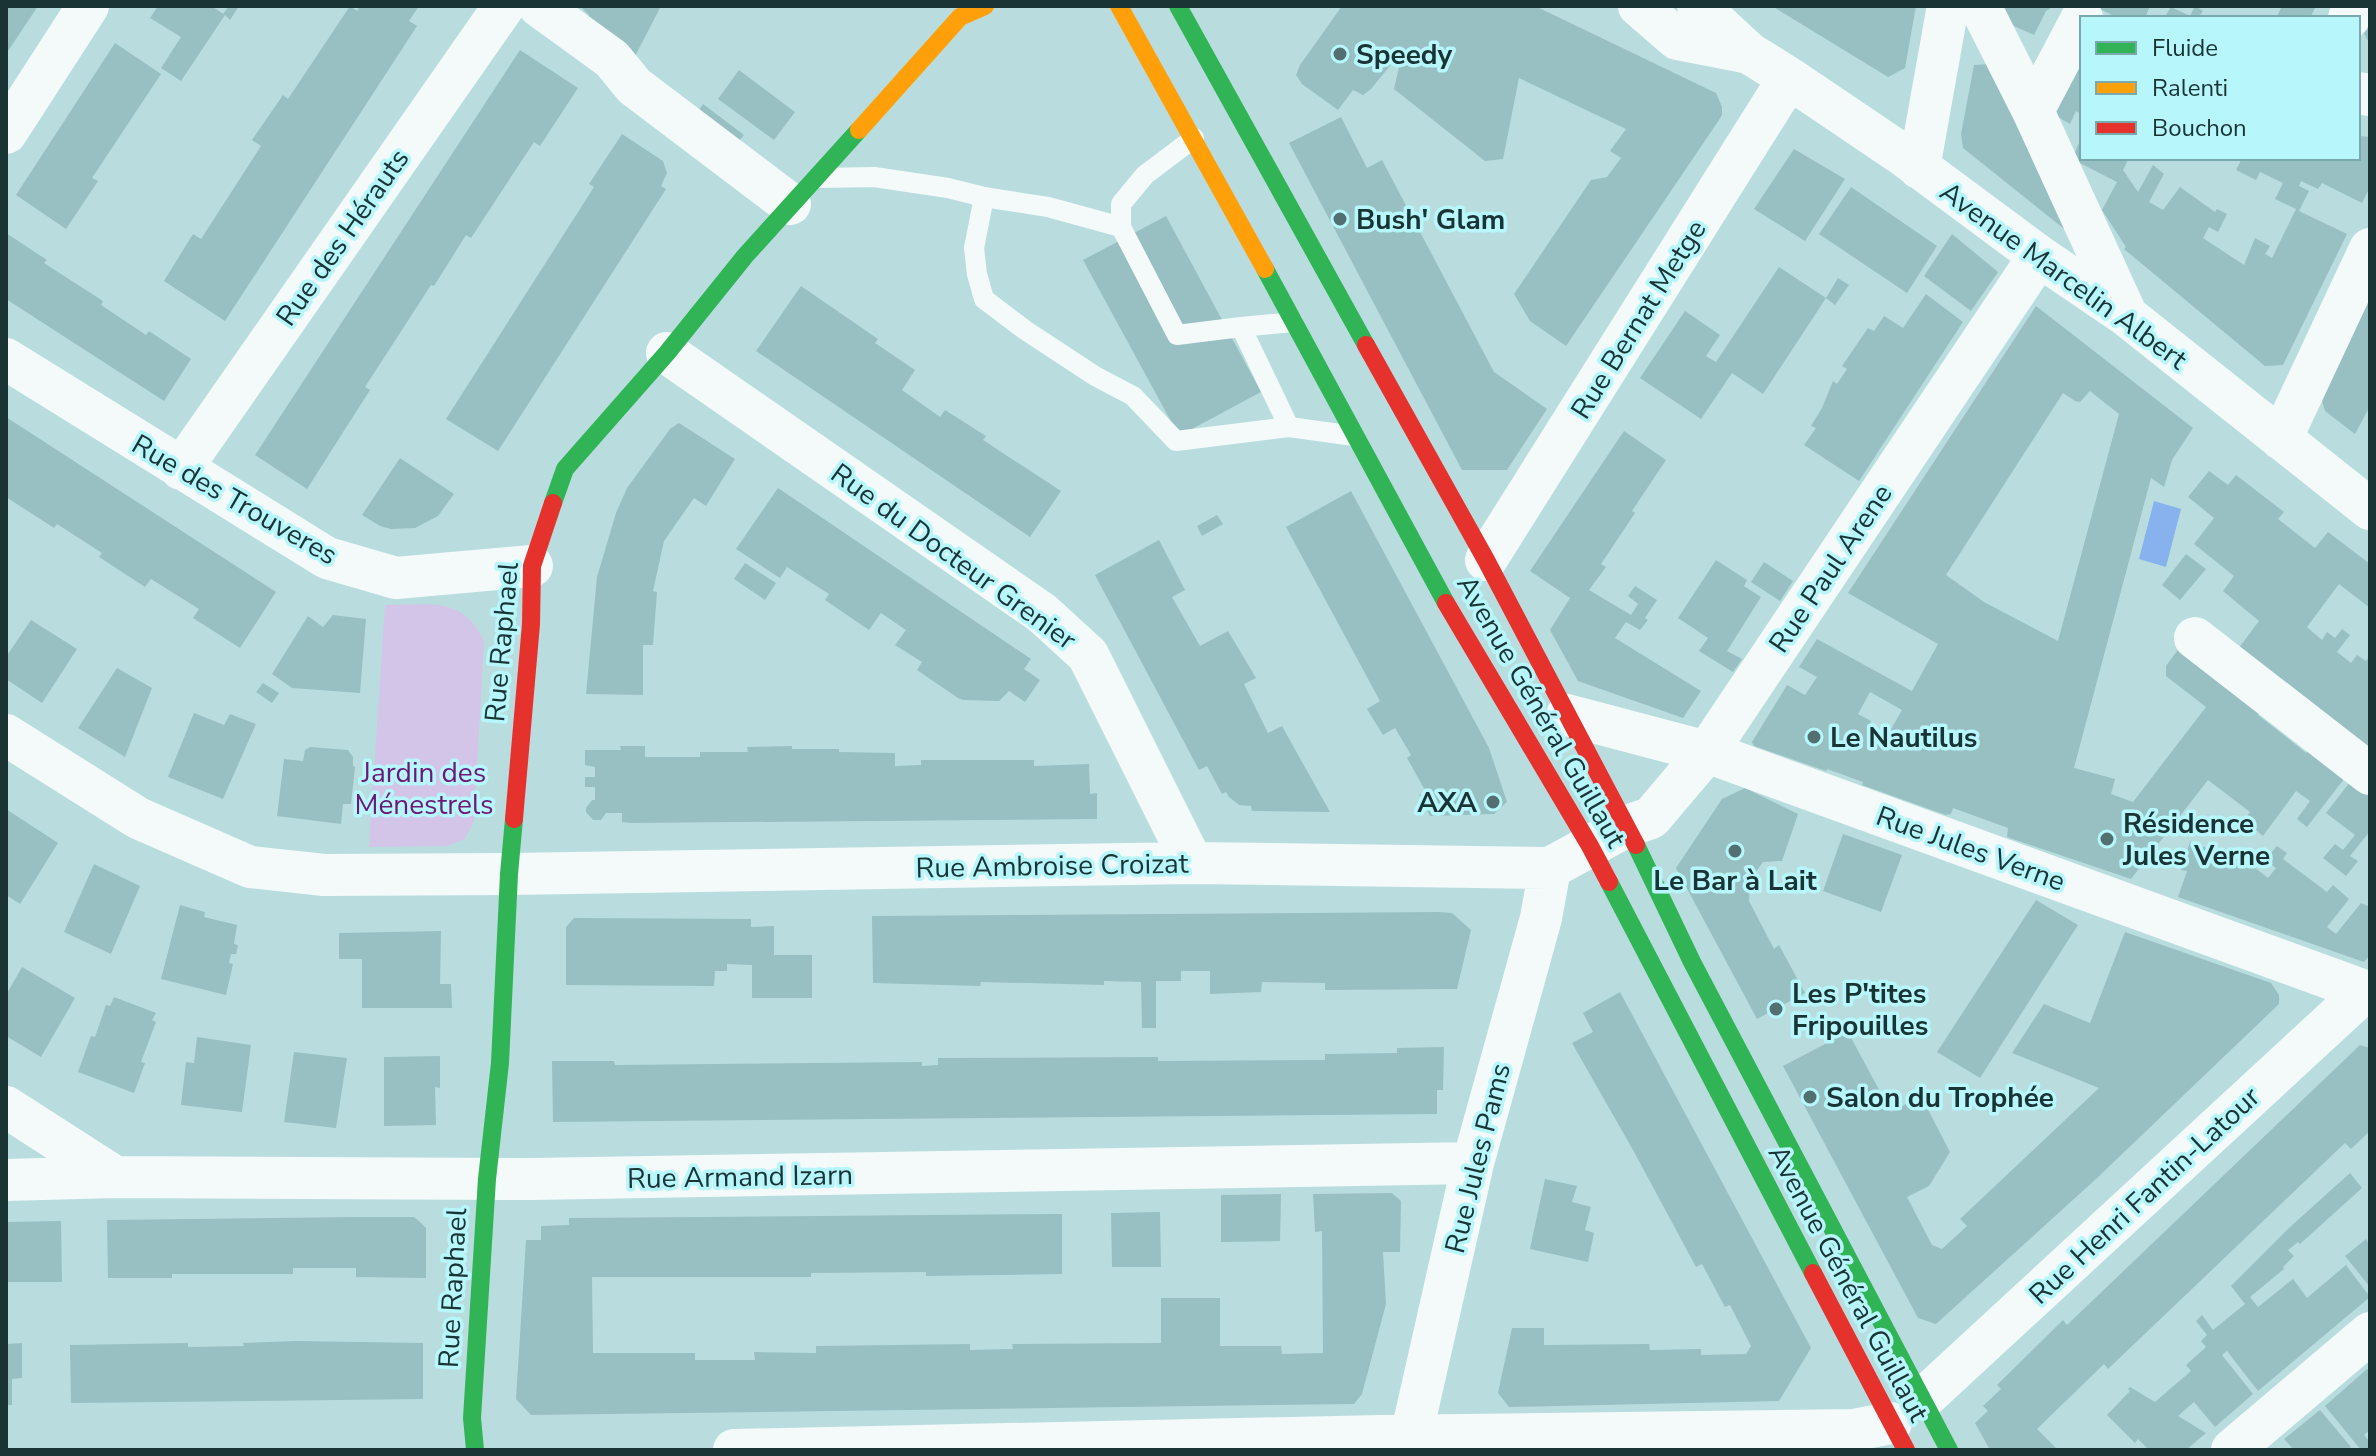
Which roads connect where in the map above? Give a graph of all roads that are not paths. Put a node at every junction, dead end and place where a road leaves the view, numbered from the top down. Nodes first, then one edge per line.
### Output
1 (88, 6) edge
2 (504, 6) edge
3 (539, 6) edge
4 (985, 6) edge
5 (1119, 6) edge
6 (1178, 6) edge
7 (1639, 6) edge
8 (1698, 6) edge
9 (1948, 6) edge
10 (1980, 6) edge
11 (2080, 22) edge
12 (1749, 53) junction
13 (1789, 78) junction
14 (2033, 111) junction
15 (6, 133) edge
16 (1194, 138) junction
17 (1919, 168) junction
18 (803, 191) junction
19 (984, 197) junction
20 (1121, 227) junction
21 (2370, 249) edge
22 (2039, 256) junction
23 (2127, 316) junction
24 (1293, 322) junction
25 (1241, 327) junction
26 (667, 353) junction
27 (6, 359) edge
28 (1289, 427) junction
29 (1355, 436) junction
30 (2281, 439) junction
31 (181, 469) junction
32 (2370, 509) edge
33 (1486, 560) junction
34 (532, 566) junction
35 (2195, 638) dead end
36 (1567, 715) junction
37 (6, 735) edge
38 (1707, 752) junction
39 (2370, 774) edge
40 (1627, 826) junction
41 (1590, 846) junction
42 (1192, 863) junction
43 (1550, 868) junction
44 (509, 874) junction
45 (2367, 992) edge
46 (6, 1107) edge
47 (1473, 1163) junction
48 (115, 1177) junction
49 (487, 1179) junction
50 (6, 1180) edge
51 (2370, 1333) edge
52 (1906, 1424) edge
53 (1410, 1443) edge
54 (475, 1450) edge
55 (734, 1450) edge
56 (1949, 1450) edge
57 (2232, 1450) edge

1 - 15 street
2 - 31 street, Rue des Hérauts
3 - 18 street
4 - 18 main road, Rue Raphael
5 - 16 main road, Avenue Général Guillaut
6 - 33 main road, Avenue Général Guillaut
7 - 12 street, Avenue Marcelin Albert
8 - 12 street, Avenue Marcelin Albert
9 - 17 street
10 - 14 street
11 - 14 street
12 - 13 street, Avenue Marcelin Albert
13 - 17 street, Avenue Marcelin Albert
13 - 33 street, Rue Bernat Metge
14 - 23 street
16 - 20 lane
16 - 24 main road, Avenue Général Guillaut
17 - 22 street, Avenue Marcelin Albert
18 - 19 lane
18 - 26 main road, Rue Raphael
19 - 20 lane
19 - 28 lane
20 - 25 lane
21 - 30 street
22 - 23 street, Avenue Marcelin Albert
22 - 38 street, Rue Paul Arene
23 - 30 street, Avenue Marcelin Albert
24 - 25 lane
24 - 29 main road, Avenue Général Guillaut
25 - 28 lane
26 - 34 main road, Rue Raphael
26 - 42 street, Rue du Docteur Grenier
27 - 31 street, Rue des Trouveres
28 - 29 lane
29 - 41 main road, Avenue Général Guillaut
30 - 32 street, Avenue Marcelin Albert
31 - 34 street, Rue des Trouveres
33 - 36 main road, Avenue Général Guillaut
34 - 44 main road, Rue Raphael
35 - 39 street
36 - 38 street, Rue Jules Verne
36 - 40 main road, Avenue Général Guillaut
37 - 44 street, Rue Ambroise Croizat
38 - 40 street, Rue Paul Arene
38 - 45 street, Rue Jules Verne
40 - 41 street, Rue Paul Arene
40 - 52 main road, Avenue Général Guillaut
41 - 43 street, Rue Ambroise Croizat
41 - 52 main road, Avenue Général Guillaut
42 - 43 street, Rue Ambroise Croizat
42 - 44 street, Rue Ambroise Croizat
43 - 47 street, Rue Jules Pams
44 - 49 main road, Rue Raphael
45 - 52 street, Rue Henri Fantin-Latour
46 - 48 street
47 - 49 street, Rue Armand Izarn
47 - 53 street, Rue Jules Pams
48 - 49 street, Rue Armand Izarn
48 - 50 street, Rue Armand Izarn
49 - 54 main road, Rue Raphael
51 - 57 street
52 - 53 street
52 - 56 main road, Avenue Général Guillaut
53 - 55 street

